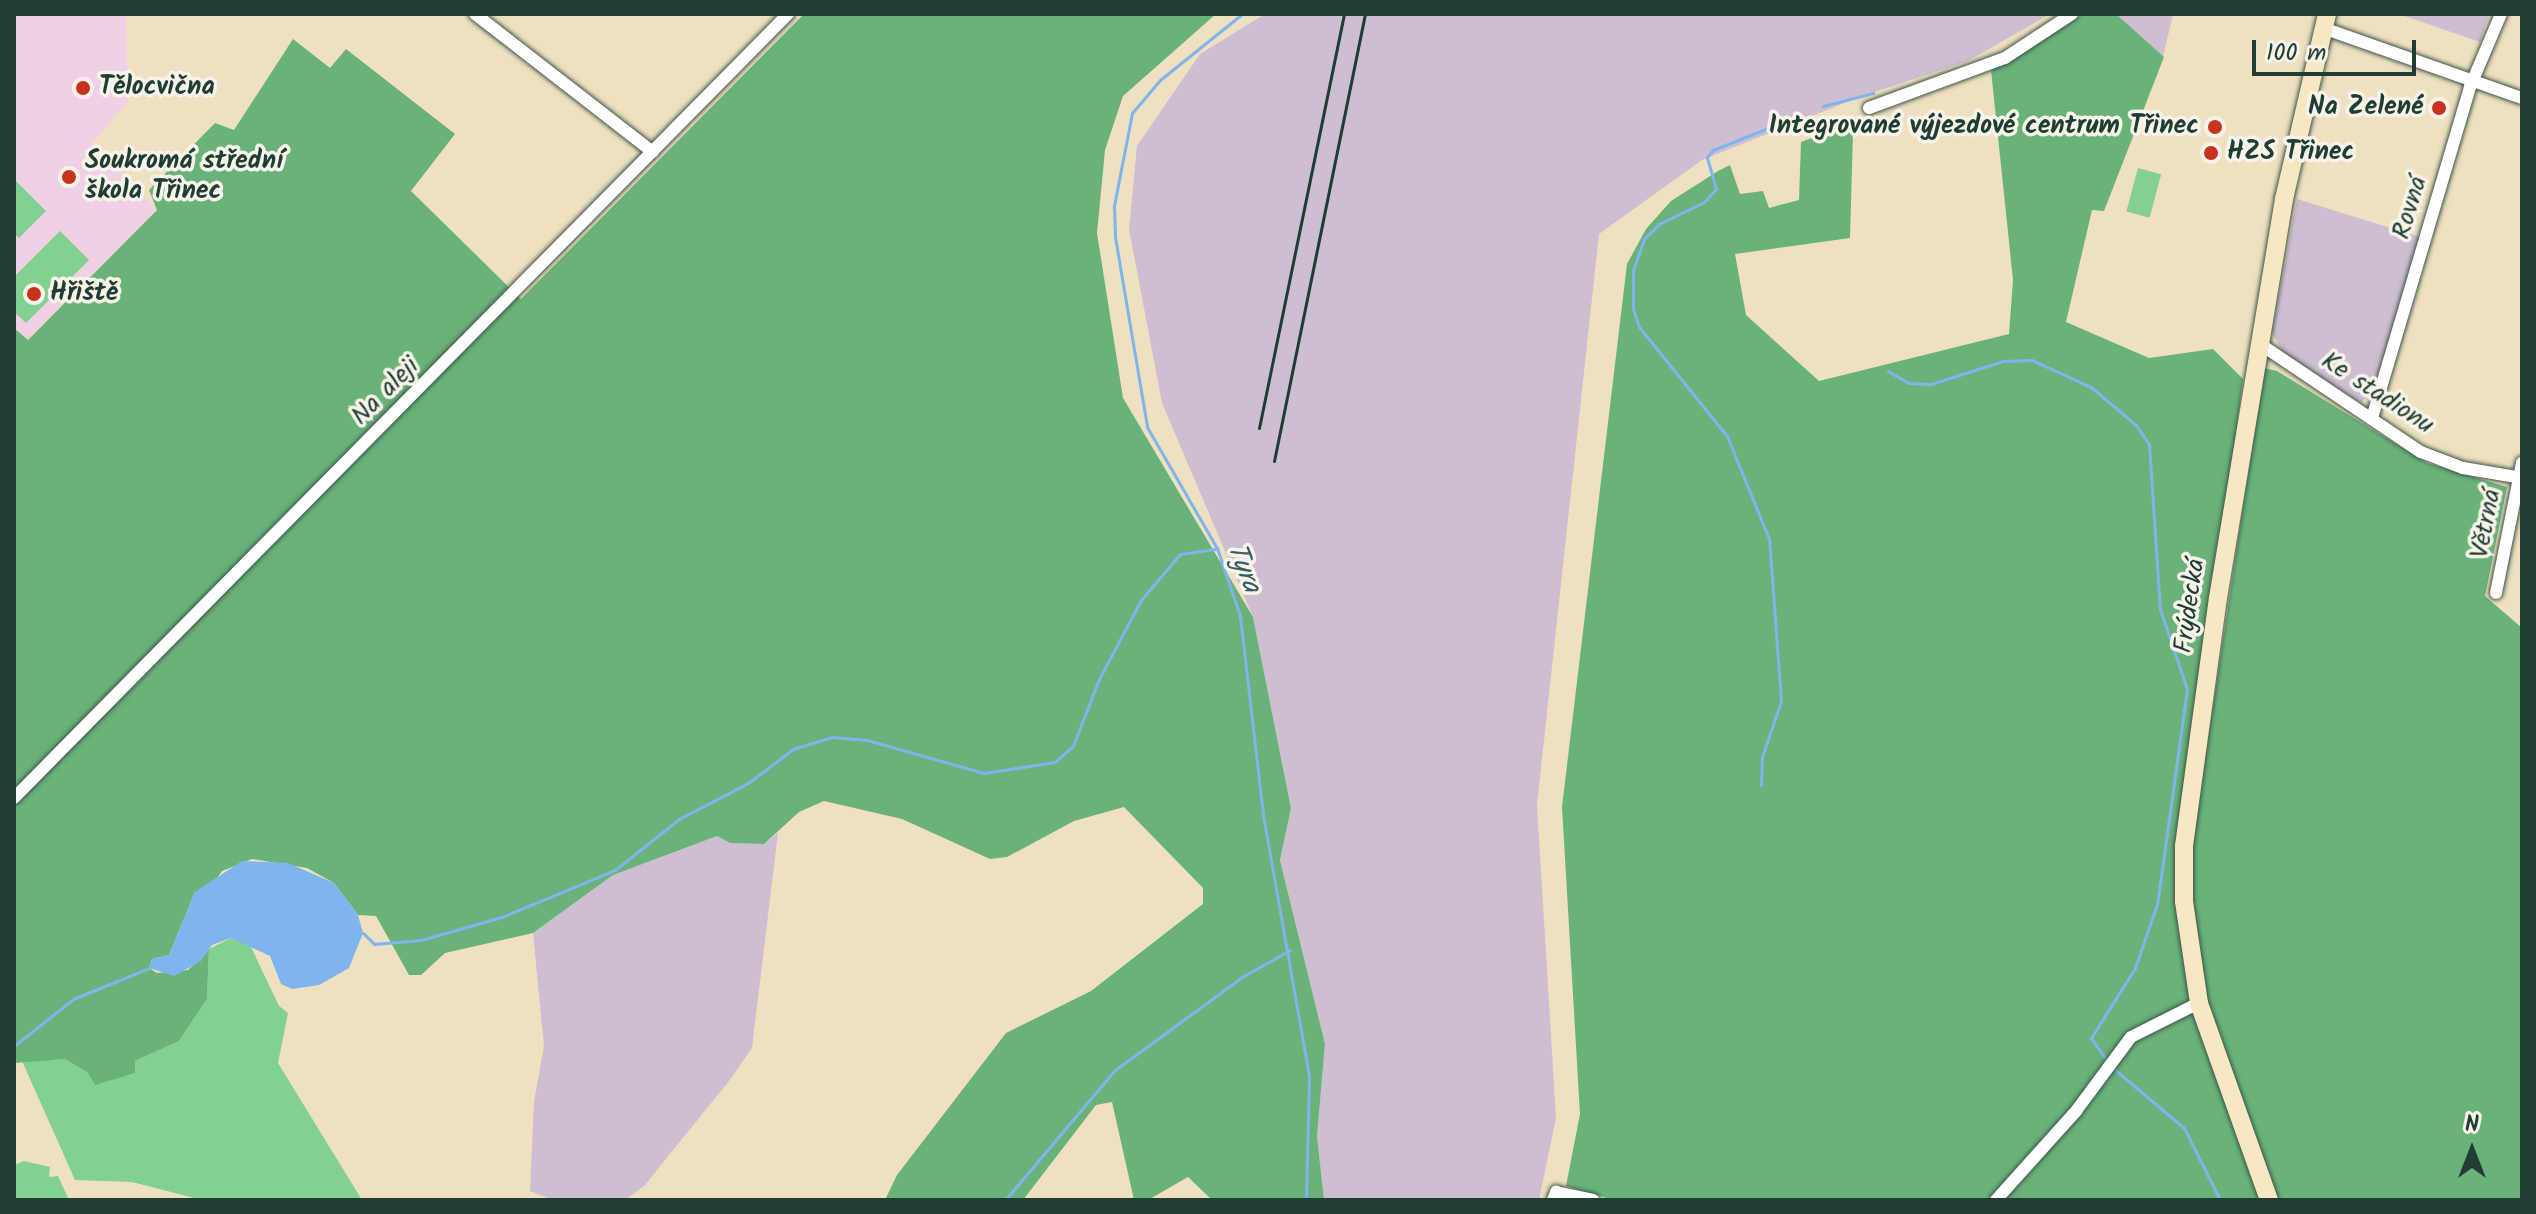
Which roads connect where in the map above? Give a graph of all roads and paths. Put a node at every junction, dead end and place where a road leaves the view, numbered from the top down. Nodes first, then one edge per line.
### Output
1 (475, 14) edge
2 (788, 14) edge
3 (2072, 14) edge
4 (2501, 14) edge
5 (2325, 21) edge
6 (2473, 83) junction
7 (2522, 98) edge
8 (1869, 108) dead end
9 (653, 152) junction
10 (2260, 344) junction
11 (2372, 418) junction
12 (2522, 463) edge
13 (2520, 478) edge
14 (2496, 593) dead end
15 (14, 798) edge
16 (2199, 1003) junction
17 (1553, 1200) edge
18 (1593, 1200) edge
19 (1996, 1200) edge
20 (2269, 1200) edge

1 - 9 street
2 - 9 street, Na aleji
3 - 8 street
4 - 6 street, Rovná
5 - 6 street
5 - 10 main road, Frýdecká
6 - 7 street
6 - 11 street, Rovná
9 - 15 street, Na aleji
10 - 11 street, Ke stadionu
10 - 16 main road, Frýdecká
11 - 13 street, Ke stadionu
12 - 13 street, Větrná
13 - 14 street, Větrná
16 - 19 street
16 - 20 main road, Frýdecká
17 - 18 street

